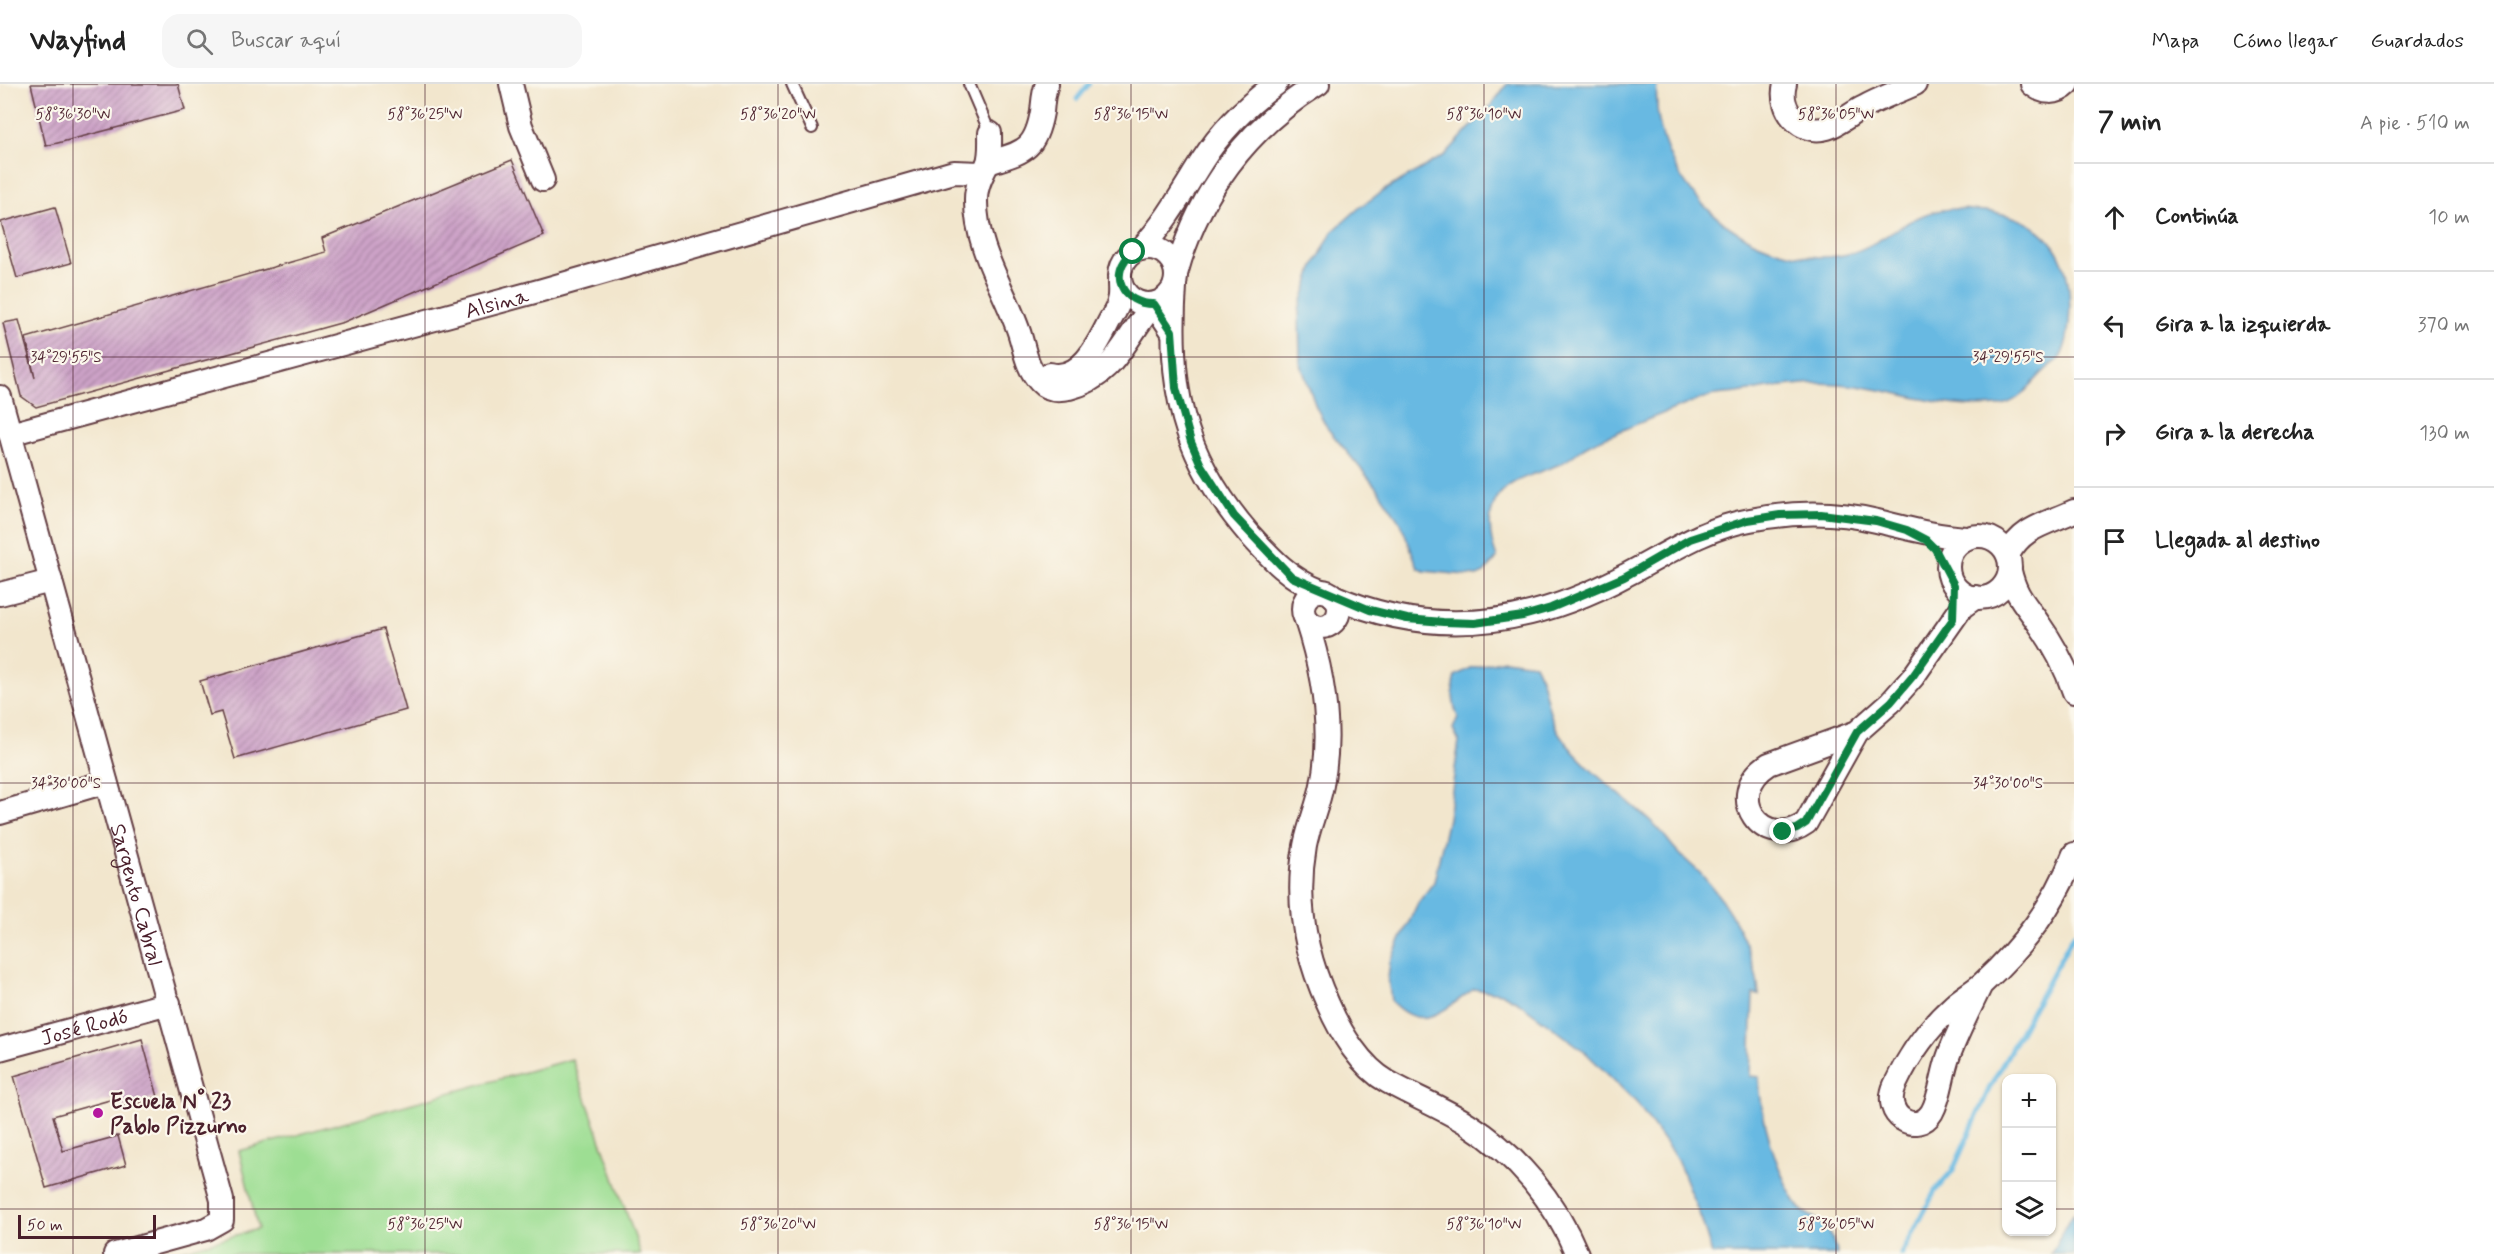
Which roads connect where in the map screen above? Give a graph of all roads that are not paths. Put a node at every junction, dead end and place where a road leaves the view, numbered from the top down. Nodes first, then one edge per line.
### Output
1 (511, 84) edge
2 (792, 84) edge
3 (969, 84) edge
4 (1276, 84) edge
5 (1318, 84) edge
6 (1785, 84) edge
7 (1915, 84) edge
8 (1045, 86) edge
9 (2042, 87) edge
10 (2074, 101) edge
11 (812, 128) dead end
12 (990, 133) joint
13 (985, 168) junction
14 (543, 180) dead end
15 (1141, 249) junction
16 (1176, 280) junction
17 (1120, 282) junction
18 (1154, 304) junction
19 (1172, 331) junction
20 (1020, 333) junction
21 (0, 397) edge
22 (10, 434) junction
23 (2074, 511) edge
24 (1907, 530) junction
25 (2026, 532) junction
26 (1973, 537) junction
27 (2009, 563) junction
28 (1951, 578) junction
29 (51, 580) junction
30 (0, 594) edge
31 (1983, 596) junction
32 (2024, 606) junction
33 (1322, 608) junction
34 (1953, 619) junction
35 (2074, 692) edge
36 (1857, 732) junction
37 (106, 782) junction
38 (0, 813) edge
39 (2074, 854) edge
40 (1981, 985) junction
41 (169, 1003) junction
42 (0, 1049) edge
43 (115, 1254) edge
44 (1577, 1254) edge

1 - 14 street
2 - 11 lane
3 - 12 lane
4 - 15 street
5 - 16 street
6 - 7 street
8 - 13 street, Alsina
9 - 10 street
12 - 13 street
13 - 20 street
13 - 22 street, Alsina
15 - 16 street
15 - 17 street
16 - 18 street
16 - 19 street
17 - 18 street
17 - 20 street
18 - 19 street
18 - 20 street
19 - 33 street
21 - 22 street, Sargento Cabral
22 - 29 street, Sargento Cabral
23 - 25 street
24 - 26 street
24 - 28 street
24 - 33 street
25 - 26 street
25 - 27 street
26 - 27 street
26 - 28 street
27 - 31 street
27 - 32 street
28 - 31 street
28 - 34 street
29 - 30 street
29 - 37 street, Sargento Cabral
31 - 32 street
31 - 34 street
32 - 35 street
33 - 44 street
34 - 36 street
36 - 36 street
37 - 38 street
37 - 41 street, Sargento Cabral
39 - 40 street
40 - 40 street
41 - 42 street, José Rodó
41 - 43 street, Sargento Cabral

